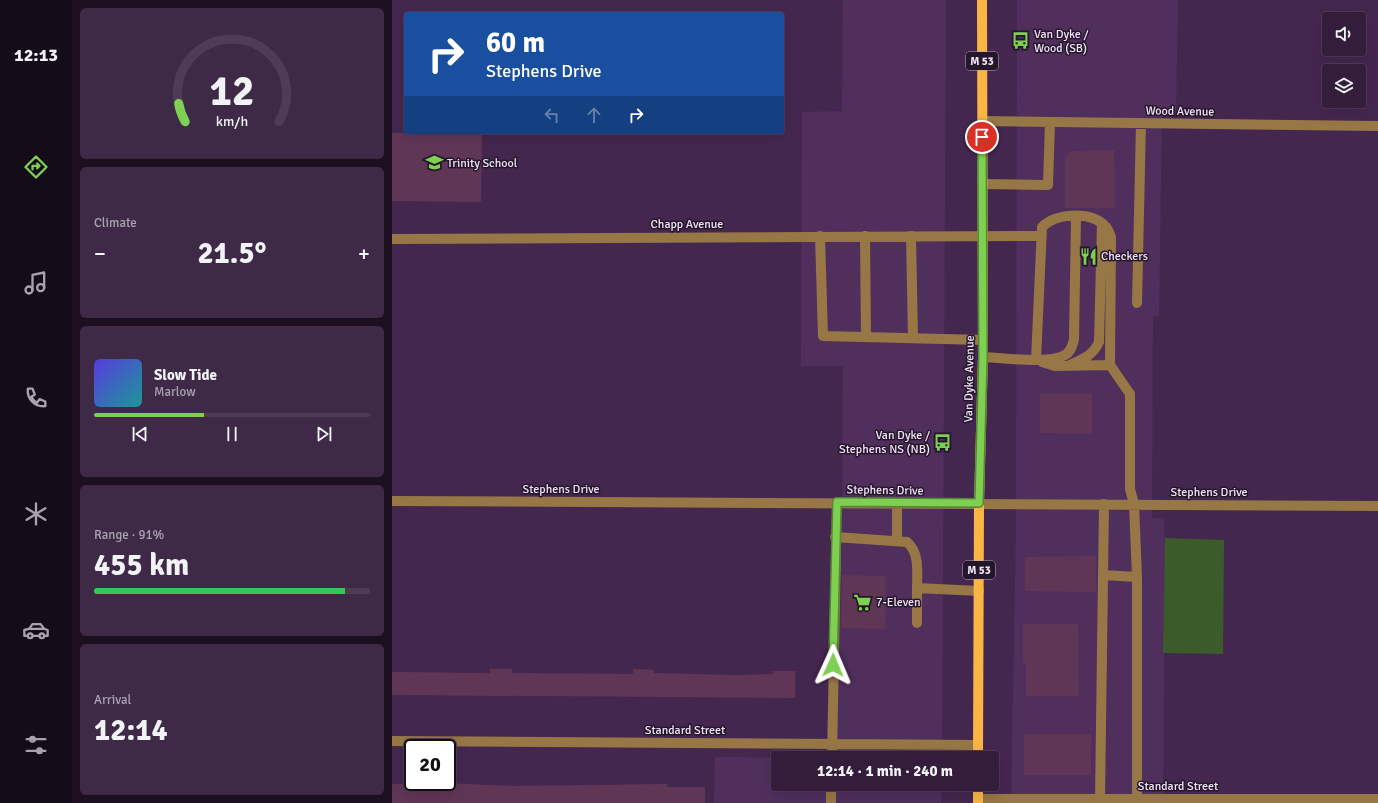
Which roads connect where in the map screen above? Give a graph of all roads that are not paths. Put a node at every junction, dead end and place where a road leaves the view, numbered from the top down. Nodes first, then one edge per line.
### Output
1 (982, 0) edge
2 (982, 121) junction
3 (1050, 122) junction
4 (1141, 123) junction
5 (1378, 126) edge
6 (982, 184) junction
7 (1076, 217) junction
8 (1102, 223) junction
9 (820, 236) junction
10 (864, 236) junction
11 (911, 236) junction
12 (982, 236) junction
13 (1041, 236) junction
14 (392, 239) edge
15 (1137, 303) dead end
16 (866, 337) junction
17 (913, 338) junction
18 (983, 340) junction
19 (983, 357) junction
20 (1036, 360) junction
21 (1110, 365) junction
22 (1067, 366) junction
23 (392, 501) edge
24 (837, 502) junction
25 (897, 503) junction
26 (979, 503) junction
27 (1104, 504) junction
28 (1134, 504) junction
29 (1378, 506) edge
30 (835, 537) junction
31 (897, 540) junction
32 (1103, 575) junction
33 (1137, 577) junction
34 (917, 588) junction
35 (979, 590) junction
36 (916, 623) dead end
37 (392, 741) edge
38 (832, 744) junction
39 (978, 745) junction
40 (832, 751) edge
41 (978, 751) edge
42 (832, 791) edge
43 (1100, 799) junction
44 (1137, 799) junction
45 (1378, 799) edge
46 (978, 801) edge
47 (1119, 801) edge
48 (831, 803) edge

1 - 2 main road, Van Dyke Avenue / M 53
2 - 3 street, Wood Avenue
2 - 6 main road, Van Dyke Avenue / M 53
3 - 4 street, Wood Avenue
3 - 6 street
4 - 5 street, Wood Avenue
4 - 15 street
6 - 12 main road, Van Dyke Avenue / M 53
7 - 8 street
7 - 13 street
7 - 20 street
8 - 21 street
8 - 22 street
9 - 10 street, Chapp Avenue
9 - 14 street, Chapp Avenue
9 - 16 street
10 - 11 street, Chapp Avenue
10 - 16 street
11 - 12 street, Chapp Avenue
11 - 17 street
12 - 13 street, Chapp Avenue
12 - 18 main road, Van Dyke Avenue / M 53
13 - 20 street
16 - 17 street
17 - 18 street
18 - 19 main road, Van Dyke Avenue / M 53
19 - 20 street
19 - 26 main road, Van Dyke Avenue / M 53
20 - 22 street
21 - 22 street
21 - 28 street
23 - 24 street, Stephens Drive
24 - 25 street, Stephens Drive
24 - 30 street
25 - 26 street, Stephens Drive
25 - 31 street
26 - 27 street, Stephens Drive
26 - 35 main road, Van Dyke Avenue / M 53
27 - 28 street, Stephens Drive
27 - 32 street
28 - 29 street, Stephens Drive
28 - 33 street
30 - 31 street
30 - 38 street
31 - 34 street
32 - 33 street
32 - 43 street
33 - 44 street
34 - 35 street
34 - 36 street
35 - 39 main road, Van Dyke Avenue / M 53
37 - 38 street, Standard Street
38 - 39 street, Standard Street
38 - 40 street
39 - 41 main road, Van Dyke Avenue / M 53
42 - 48 street
43 - 46 street, Standard Street
43 - 47 street, Standard Street
44 - 45 street, Standard Street
44 - 47 street, Standard Street

